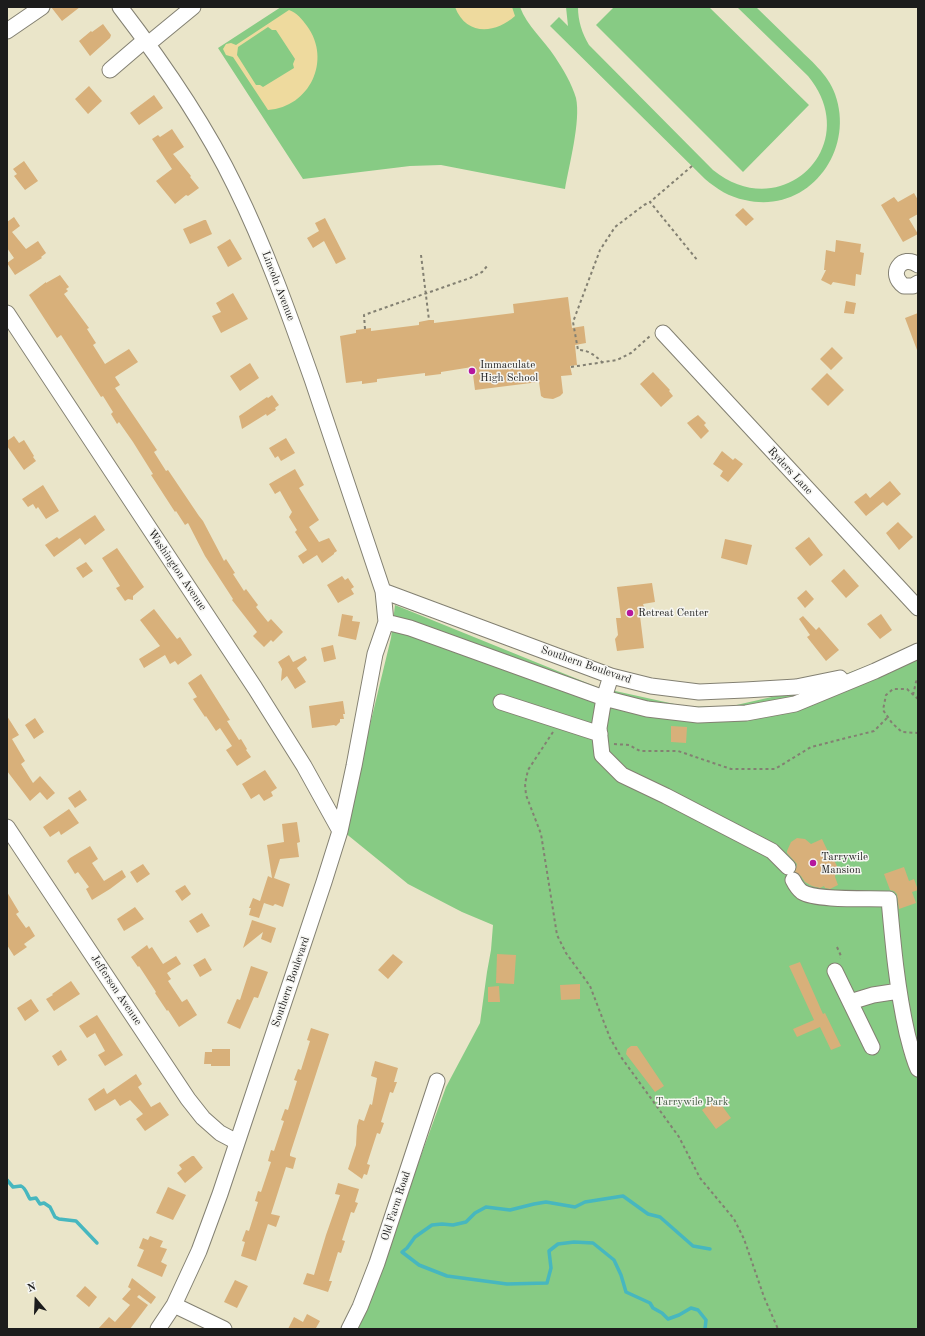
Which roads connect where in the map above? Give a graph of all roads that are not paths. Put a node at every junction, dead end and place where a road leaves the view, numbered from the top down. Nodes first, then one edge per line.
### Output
1 (42, 7) edge
2 (120, 7) edge
3 (193, 7) edge
4 (7, 31) edge
5 (146, 42) junction
6 (110, 70) dead end
7 (918, 265) edge
8 (918, 283) edge
9 (7, 313) edge
10 (658, 333) road end
11 (383, 591) junction
12 (918, 608) edge
13 (386, 622) junction
14 (918, 651) edge
15 (875, 671) junction
16 (611, 676) junction
17 (604, 698) junction
18 (500, 702) dead end
19 (600, 739) junction
20 (7, 827) edge
21 (340, 831) junction
22 (835, 970) dead end
23 (899, 991) junction
24 (850, 1002) junction
25 (872, 1047) dead end
26 (918, 1069) edge
27 (437, 1081) dead end
28 (237, 1142) junction
29 (174, 1305) junction
30 (158, 1329) edge
31 (224, 1329) edge
32 (350, 1329) edge

1 - 4 street
2 - 5 street, Lincoln Avenue
3 - 5 street
5 - 6 street
5 - 11 street, Lincoln Avenue
7 - 8 street
9 - 21 street, Washington Avenue
10 - 12 street, Ryders Lane
11 - 13 street, Southern Boulevard
11 - 16 street, Southern Boulevard
13 - 17 street, Southern Boulevard
13 - 21 street, Southern Boulevard
14 - 15 street, Southern Boulevard
15 - 16 street, Southern Boulevard
15 - 17 street, Southern Boulevard
16 - 17 street
17 - 19 street
18 - 19 street
19 - 23 street
20 - 28 street, Jefferson Avenue
21 - 28 street, Southern Boulevard
22 - 24 street
23 - 24 street
23 - 26 street
24 - 25 street
27 - 32 street, Old Farm Road
28 - 29 street, Southern Boulevard
29 - 30 street, Southern Boulevard
29 - 31 street

